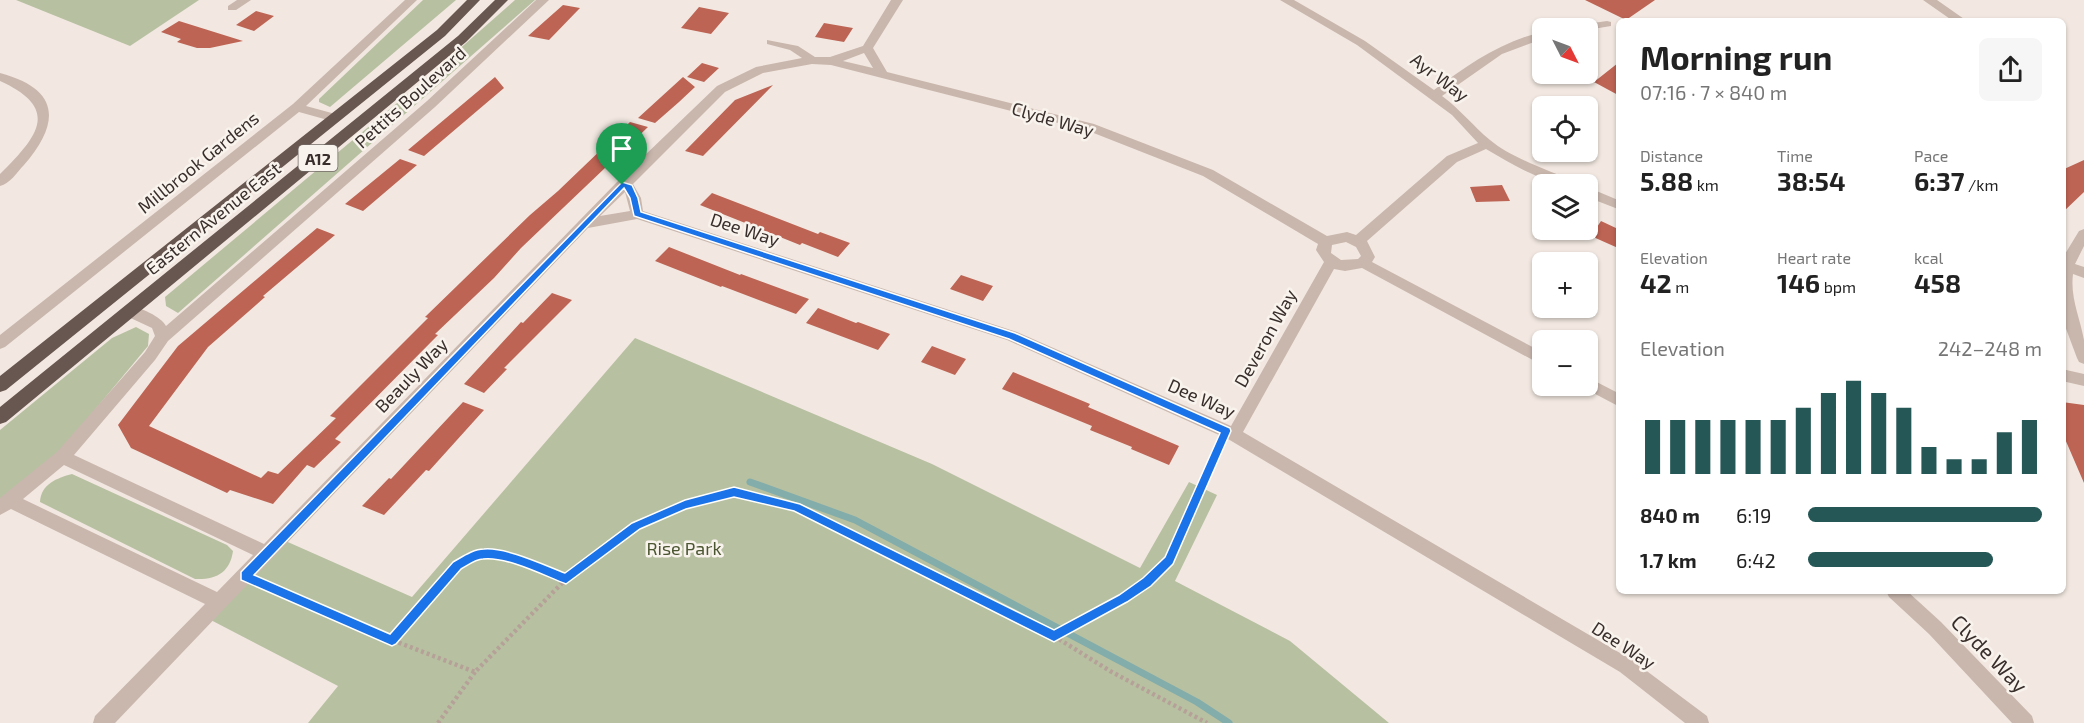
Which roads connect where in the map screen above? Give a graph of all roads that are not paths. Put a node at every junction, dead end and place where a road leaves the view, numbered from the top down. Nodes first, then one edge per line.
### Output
1 (245, 0) edge
2 (411, 0) edge
3 (474, 0) edge
4 (502, 0) edge
5 (543, 0) edge
6 (897, 0) edge
7 (1286, 0) edge
8 (1929, 0) edge
9 (232, 9) dead end
10 (1956, 18) edge
11 (1607, 24) dead end
12 (1598, 25) edge
13 (1532, 37) edge
14 (771, 42) dead end
15 (867, 48) junction
16 (812, 60) junction
17 (831, 61) junction
18 (760, 69) joint
19 (882, 73) junction
20 (0, 77) edge
21 (1434, 96) junction
22 (297, 107) junction
23 (335, 118) junction
24 (1486, 144) junction
25 (1543, 174) edge
26 (0, 182) edge
27 (622, 185) junction
28 (1598, 197) edge
29 (1616, 204) edge
30 (637, 214) junction
31 (584, 224) junction
32 (2084, 234) edge
33 (1358, 241) junction
34 (1326, 242) junction
35 (1330, 262) junction
36 (1363, 263) junction
37 (2067, 266) junction
38 (2084, 273) edge
39 (129, 311) junction
40 (163, 337) junction
41 (0, 344) edge
42 (1532, 354) edge
43 (2084, 358) edge
44 (2066, 376) edge
45 (2084, 380) edge
46 (0, 385) edge
47 (1598, 389) edge
48 (1616, 399) edge
49 (0, 417) edge
50 (1230, 432) junction
51 (63, 457) junction
52 (5, 505) edge
53 (266, 553) junction
54 (1898, 594) edge
55 (220, 602) junction
56 (102, 723) edge
57 (1700, 723) edge
58 (2025, 723) edge

1 - 9 street
2 - 22 street, Millbrook Gardens
3 - 23 highway, Eastern Avenue East / A12
4 - 39 highway, Eastern Avenue East / A12
5 - 40 street, Pettits Boulevard
6 - 15 street
7 - 21 street, Ayr Way
8 - 10 street
11 - 12 street
13 - 21 street
14 - 16 street
15 - 17 street
15 - 19 street
16 - 17 street, Clyde Way
16 - 18 street, Clyde Way
17 - 19 street, Clyde Way
18 - 27 street, Beauly Way
19 - 34 street, Clyde Way
20 - 26 street
21 - 24 street, Ayr Way
22 - 23 street
22 - 41 street, Millbrook Gardens
23 - 46 highway, Eastern Avenue East / A12
24 - 25 street, Ayr Way
24 - 33 street
27 - 30 street
27 - 31 street, Beauly Way
28 - 29 street
30 - 31 street
30 - 50 street, Dee Way
31 - 53 street, Beauly Way
32 - 37 street
33 - 34 street
33 - 36 street
34 - 35 street
35 - 36 street
35 - 50 street, Deveron Way
36 - 42 street
37 - 38 street
37 - 43 street
39 - 40 street
39 - 49 highway, Eastern Avenue East / A12
40 - 51 street, Pettits Boulevard
44 - 45 street
47 - 48 street
50 - 57 street, Dee Way
51 - 52 street, Pettits Boulevard
51 - 53 street
52 - 55 street
53 - 55 street, Beauly Way
54 - 58 street, Clyde Way
55 - 56 street, Beauly Way

